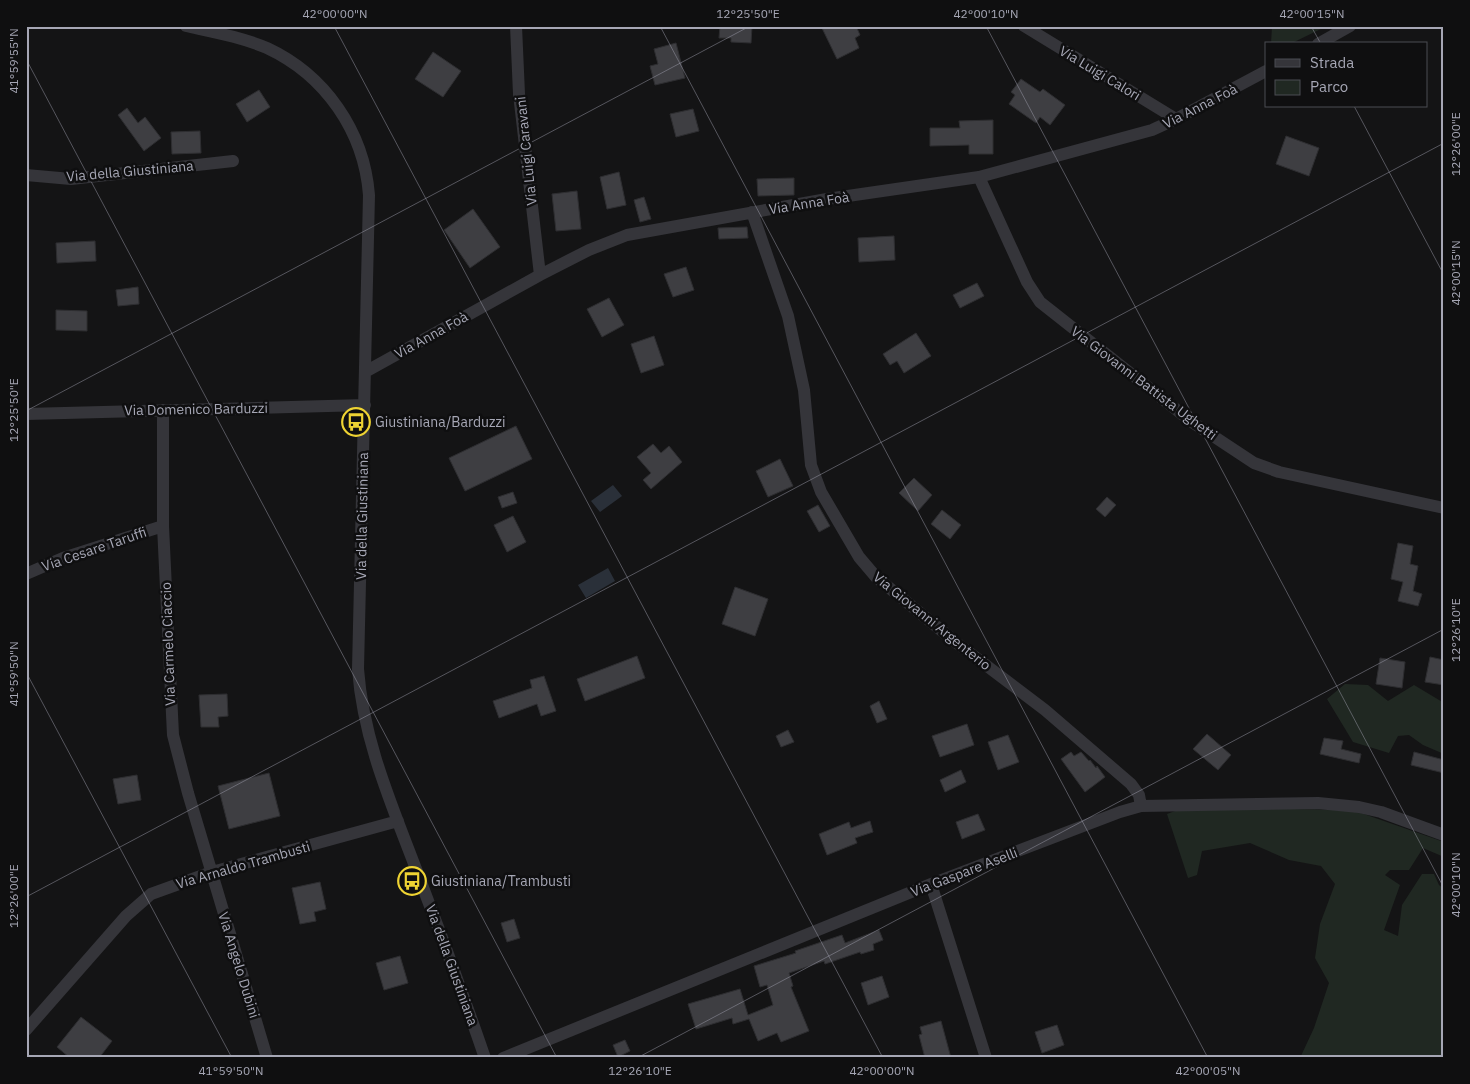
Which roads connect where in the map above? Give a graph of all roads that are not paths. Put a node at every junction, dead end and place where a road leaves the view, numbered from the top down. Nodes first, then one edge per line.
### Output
1 (186, 26) edge
2 (516, 26) edge
3 (1024, 26) edge
4 (1350, 26) edge
5 (237, 32) edge
6 (1322, 42) edge
7 (1265, 72) edge
8 (1176, 119) junction
9 (233, 161) dead end
10 (26, 175) edge
11 (979, 177) junction
12 (752, 212) junction
13 (540, 275) junction
14 (365, 372) junction
15 (365, 405) junction
16 (163, 410) junction
17 (26, 414) edge
18 (1444, 508) edge
19 (163, 526) junction
20 (26, 574) edge
21 (1141, 806) junction
22 (398, 821) junction
23 (1444, 835) edge
24 (212, 872) junction
25 (931, 884) junction
26 (26, 1030) edge
27 (267, 1058) edge
28 (485, 1058) edge
29 (503, 1058) edge
30 (986, 1058) edge

1 - 5 street, Via della Giustiniana
2 - 13 street, Via Luigi Caravani
3 - 8 street, Via Luigi Calori
4 - 6 street
5 - 14 street, Via della Giustiniana
7 - 8 street, Via Anna Foà
8 - 11 street, Via Anna Foà
9 - 10 street, Via della Giustiniana
11 - 12 street, Via Anna Foà
11 - 18 street, Via Giovanni Battista Ughetti
12 - 13 street, Via Anna Foà
12 - 21 street, Via Giovanni Argenterio
13 - 14 street, Via Anna Foà
14 - 15 street, Via della Giustiniana
15 - 16 street, Via Domenico Barduzzi
15 - 22 street, Via della Giustiniana
16 - 17 street, Via Domenico Barduzzi
16 - 19 street, Via Carmelo Ciaccio
19 - 20 street, Via Cesare Taruffi
19 - 24 street, Via Carmelo Ciaccio
21 - 23 street, Via Gaspare Aselli
21 - 25 street, Via Gaspare Aselli
22 - 24 street, Via Arnaldo Trambusti
22 - 28 street, Via della Giustiniana
24 - 26 street, Via Arnaldo Trambusti
24 - 27 street, Via Angelo Dubini
25 - 29 street, Via Gaspare Aselli
25 - 30 street

